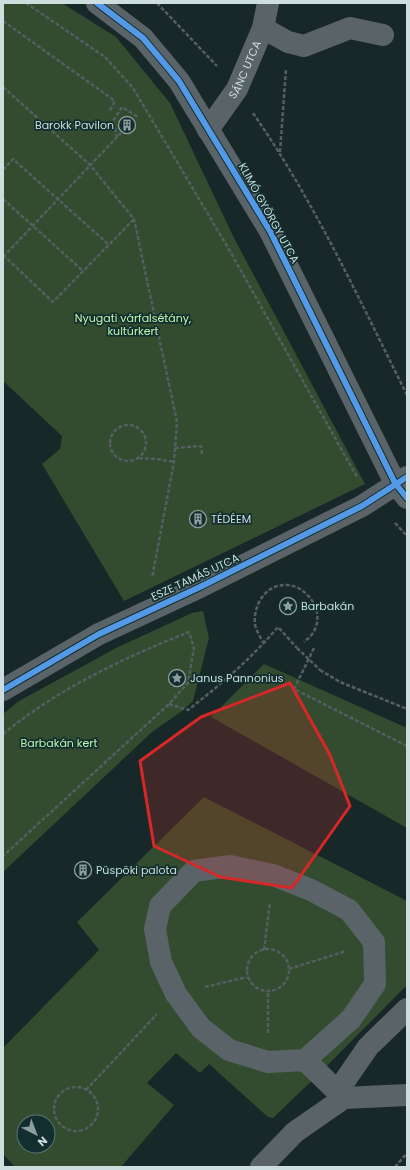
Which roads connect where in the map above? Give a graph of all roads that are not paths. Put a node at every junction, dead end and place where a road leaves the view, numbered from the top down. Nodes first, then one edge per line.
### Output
1 (97, 3) edge
2 (268, 3) edge
3 (264, 28) junction
4 (382, 35) dead end
5 (208, 130) junction
6 (403, 486) edge
7 (3, 690) edge
8 (407, 1008) edge
9 (305, 1060) junction
10 (341, 1095) junction
11 (407, 1095) edge
12 (261, 1167) edge

1 - 5 street, KLIMÓ GYÖRGY UTCA
2 - 3 street, SÁNC UTCA
3 - 4 street
3 - 5 street, SÁNC UTCA
5 - 6 street, KLIMÓ GYÖRGY UTCA
6 - 7 street, ESZE TAMÁS UTCA
8 - 10 street
9 - 9 street
9 - 10 street
10 - 11 street
10 - 12 street

